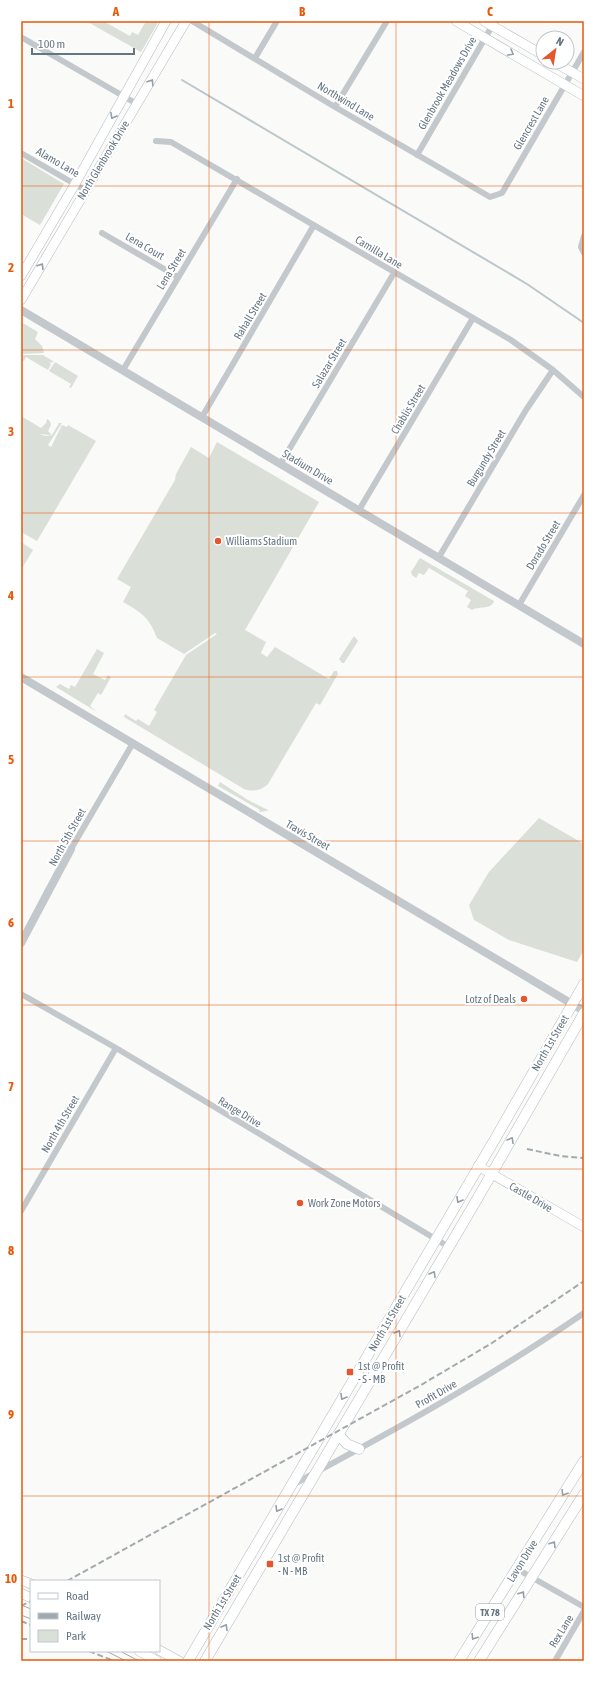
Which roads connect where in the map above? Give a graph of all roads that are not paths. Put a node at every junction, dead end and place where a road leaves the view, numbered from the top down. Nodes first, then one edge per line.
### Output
1 (166, 21) edge
2 (186, 21) edge
3 (192, 21) edge
4 (277, 21) edge
5 (387, 21) edge
6 (456, 21) edge
7 (491, 23) edge
8 (21, 37) edge
9 (485, 38) junction
10 (535, 50) edge
11 (584, 52) edge
12 (255, 58) junction
13 (568, 70) edge
14 (572, 72) junction
15 (584, 80) edge
16 (565, 85) junction
17 (123, 96) junction
18 (584, 96) edge
19 (137, 104) junction
20 (335, 107) junction
21 (156, 141) dead end
22 (21, 153) edge
23 (417, 155) junction
24 (237, 180) junction
25 (75, 184) junction
26 (85, 190) junction
27 (490, 197) joint
28 (314, 225) junction
29 (102, 233) dead end
30 (584, 236) edge
31 (582, 250) edge
32 (394, 273) junction
33 (21, 276) edge
34 (178, 277) junction
35 (21, 300) edge
36 (21, 310) edge
37 (473, 318) junction
38 (123, 370) junction
39 (553, 370) junction
40 (584, 397) edge
41 (202, 417) junction
42 (281, 463) junction
43 (584, 495) edge
44 (359, 510) junction
45 (439, 557) junction
46 (519, 605) junction
47 (584, 644) edge
48 (21, 677) edge
49 (133, 743) junction
50 (71, 849) joint
51 (21, 943) edge
52 (584, 984) edge
53 (21, 994) edge
54 (573, 1004) junction
55 (584, 1012) edge
56 (561, 1025) junction
57 (572, 1033) junction
58 (116, 1048) junction
59 (478, 1166) junction
60 (492, 1174) junction
61 (21, 1211) edge
62 (584, 1227) edge
63 (435, 1240) junction
64 (449, 1247) junction
65 (584, 1312) edge
66 (365, 1360) junction
67 (377, 1367) junction
68 (338, 1434) junction
69 (359, 1449) junction
70 (584, 1461) edge
71 (316, 1472) junction
72 (292, 1485) junction
73 (584, 1494) edge
74 (517, 1569) junction
75 (532, 1578) junction
76 (21, 1593) edge
77 (30, 1598) edge
78 (584, 1607) edge
79 (584, 1611) edge
80 (160, 1651) edge
81 (141, 1652) edge
82 (157, 1661) edge
83 (179, 1661) edge
84 (188, 1661) edge
85 (205, 1661) edge
86 (459, 1661) edge
87 (479, 1661) edge
88 (555, 1661) edge

1 - 17 main road, North Glenbrook Drive
19 -> 2 main road, North Glenbrook Drive
3 - 12 street, Northwind Lane
4 - 12 street
5 - 20 street
6 - 9 main road
7 - 9 street, Glenbrook Meadows Drive
7 - 10 main road
8 - 17 street
9 -> 16 main road
9 - 23 street, Glenbrook Meadows Drive
11 - 14 street, Glencrest Lane
12 - 20 street, Northwind Lane
13 - 14 main road
14 - 15 main road
14 - 16 street, Glencrest Lane
16 - 18 main road
16 - 27 street, Glencrest Lane
17 - 19 street
17 -> 25 main road, North Glenbrook Drive
19 - 26 main road, North Glenbrook Drive
20 - 23 street, Northwind Lane
21 - 24 street, Camilla Lane
22 - 25 street, Alamo Lane
23 - 27 street, Northwind Lane
24 - 28 street, Camilla Lane
24 - 34 street, Lena Street
25 - 26 street, Alamo Lane
25 - 33 main road, North Glenbrook Drive
35 -> 26 main road, North Glenbrook Drive
28 - 32 street, Camilla Lane
28 - 41 street, Rahall Street
29 - 34 street, Lena Court
30 - 31 street
32 - 37 street, Camilla Lane
32 - 42 street, Salazar Street
34 - 38 street, Lena Street
36 - 38 street, Stadium Drive
37 - 39 street, Camilla Lane
37 - 44 street, Chablis Street
38 - 41 street, Stadium Drive
39 - 40 street, Camilla Lane
39 - 45 street, Burgundy Street
41 - 42 street, Stadium Drive
42 - 44 street, Stadium Drive
43 - 46 street, Dorado Street
44 - 45 street, Stadium Drive
45 - 46 street, Stadium Drive
46 - 47 street, Stadium Drive
48 - 49 street, Travis Street
49 - 50 street, North 5th Street
49 - 54 street, Travis Street
50 - 51 street, North 5th Street
52 - 54 main road, North 1st Street
53 - 58 street, Range Drive
54 - 55 street, Travis Street
54 - 56 main road, North 1st Street
55 - 57 main road, North 1st Street
56 - 57 main road
56 - 59 main road, North 1st Street
60 -> 57 main road, North 1st Street
58 - 61 street, North 4th Street
58 - 63 street, Range Drive
59 - 60 main road, Castle Drive
59 -> 63 main road, North 1st Street
60 - 62 main road, Castle Drive
60 - 64 main road, North 1st Street
63 - 64 street, Range Drive
63 - 66 main road, North 1st Street
67 -> 64 main road, North 1st Street
65 - 69 street, Profit Drive
66 - 67 main road
66 -> 72 main road, North 1st Street
67 - 68 main road, North 1st Street
68 - 69 main road
68 - 71 main road, North 1st Street
69 - 71 street, Profit Drive
70 -> 74 main road, Lavon Drive / TX 78
71 - 72 street, Profit Drive
85 -> 71 main road, North 1st Street
72 -> 84 main road, North 1st Street
75 -> 73 main road, Lavon Drive / TX 78
74 - 75 street
74 -> 86 main road, Lavon Drive / TX 78
75 - 78 street
87 -> 75 main road, Lavon Drive / TX 78
76 - 77 main road
79 - 88 street, Rex Lane
80 - 83 main road
81 - 82 main road

